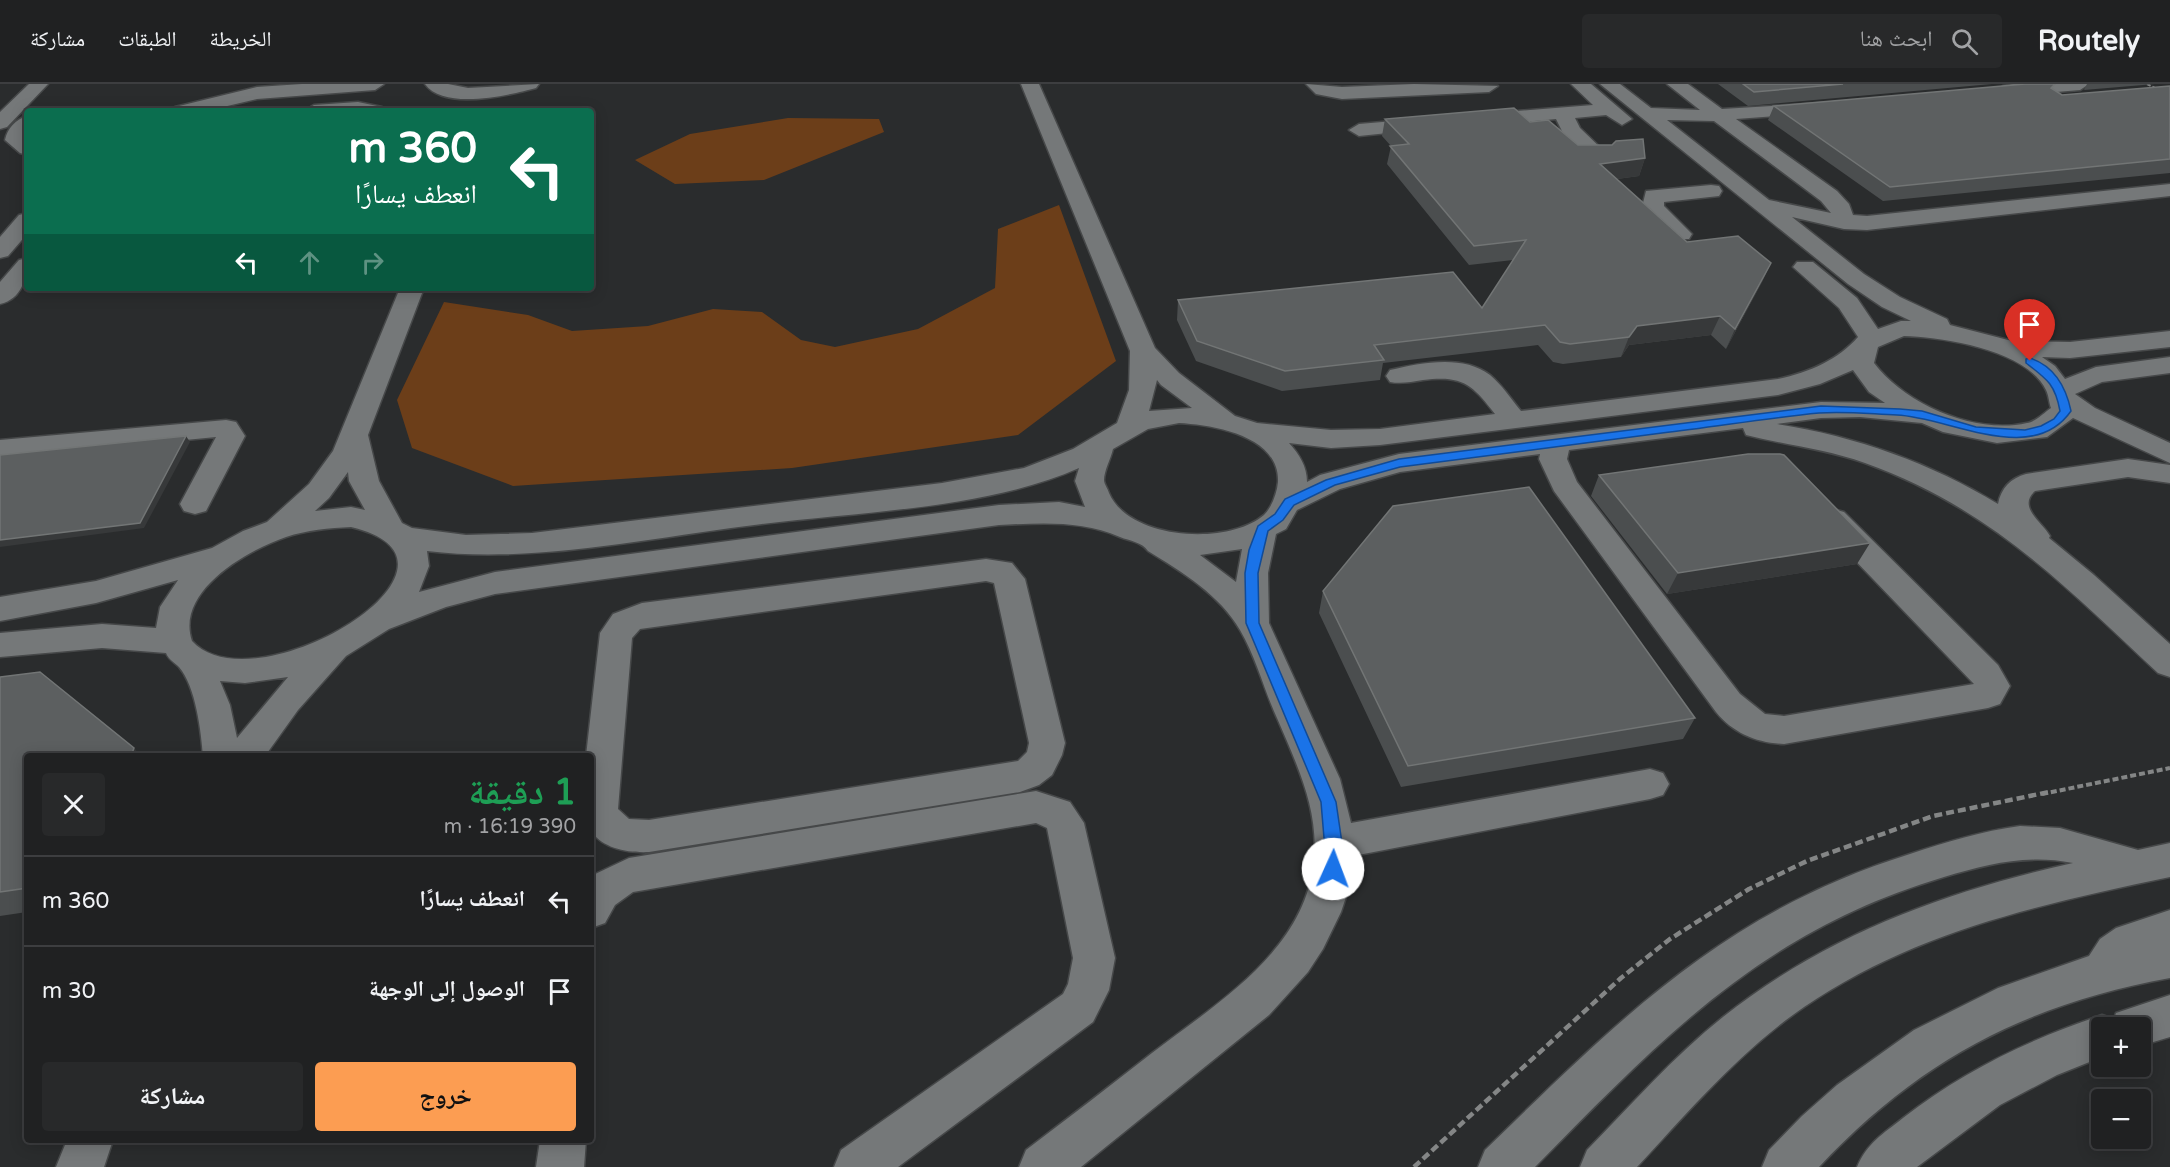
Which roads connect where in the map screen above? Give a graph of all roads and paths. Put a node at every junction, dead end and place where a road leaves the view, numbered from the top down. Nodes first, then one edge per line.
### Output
1 (39, 84) edge
2 (375, 84) edge
3 (1030, 84) edge
4 (1315, 84) edge
5 (1580, 84) edge
6 (1609, 84) edge
7 (1676, 84) edge
8 (2147, 84) edge
9 (525, 85) edge
10 (1489, 86) dead end
11 (436, 87) edge
12 (57, 91) dead end
13 (2086, 91) edge
14 (2163, 92) edge
15 (1992, 99) edge
16 (184, 102) edge
17 (1836, 105) edge
18 (41, 108) edge
19 (469, 108) edge
20 (489, 108) edge
21 (1610, 109) junction
22 (1563, 113) junction
23 (1645, 113) junction
24 (1719, 116) junction
25 (1821, 122) edge
26 (0, 123) edge
27 (24, 125) edge
28 (1359, 130) dead end
29 (1739, 130) junction
30 (24, 148) edge
31 (24, 151) edge
32 (0, 155) edge
33 (1599, 157) edge
34 (2170, 190) edge
35 (1711, 191) junction
36 (1759, 203) junction
37 (1729, 205) dead end
38 (1844, 222) junction
39 (24, 223) edge
40 (1681, 234) edge
41 (0, 251) edge
42 (1792, 256) dead end
43 (24, 269) edge
44 (411, 291) edge
45 (0, 297) edge
46 (1962, 333) junction
47 (2170, 339) edge
48 (1865, 345) junction
49 (2006, 348) junction
50 (1143, 351) junction
51 (2170, 365) edge
52 (1399, 376) dead end
53 (2063, 394) junction
54 (1922, 415) junction
55 (1225, 419) junction
56 (1513, 419) junction
57 (1707, 424) junction
58 (1129, 426) junction
59 (1255, 431) junction
60 (355, 436) junction
61 (1557, 443) junction
62 (1100, 446) junction
63 (1512, 448) junction
64 (0, 449) edge
65 (2170, 454) edge
66 (2170, 474) edge
67 (1564, 484) junction
68 (1816, 501) edge
69 (1290, 502) junction
70 (195, 504) dead end
71 (1118, 523) junction
72 (1262, 529) junction
73 (276, 530) junction
74 (398, 532) junction
75 (1150, 538) junction
76 (770, 546) junction
77 (225, 555) junction
78 (2053, 557) junction
79 (771, 598) junction
80 (0, 609) edge
81 (377, 621) junction
82 (1253, 623) junction
83 (0, 645) edge
84 (339, 645) junction
85 (183, 650) junction
86 (2170, 664) edge
87 (220, 753) edge
88 (246, 753) edge
89 (1650, 784) dead end
90 (1334, 843) junction
91 (2154, 864) edge
92 (594, 902) edge
93 (2170, 929) edge
94 (2170, 959) edge
95 (2104, 971) junction
96 (2170, 1016) edge
97 (2151, 1023) edge
98 (2151, 1033) edge
99 (2091, 1039) edge
100 (2170, 1040) edge
101 (89, 1143) edge
102 (564, 1143) edge
103 (80, 1167) edge
104 (560, 1167) edge
105 (858, 1167) edge
106 (1043, 1167) edge
107 (1502, 1167) edge
108 (1604, 1167) edge
109 (1786, 1167) edge
110 (1881, 1167) edge

1 - 26 street
2 - 16 street
3 - 50 street
4 - 10 street
5 - 21 street
6 - 23 street
7 - 24 street
8 - 14 path
9 - 11 street
9 - 20 street
11 - 19 street
12 - 18 street
13 - 15 street
17 - 24 street
21 - 22 street
21 - 35 street
22 - 28 street
22 - 33 street
23 - 24 street
23 - 36 street
24 - 29 street
25 - 29 street
27 - 30 street
29 - 38 street
31 - 32 street
34 - 38 street
35 - 37 street
35 - 40 street
36 - 38 street
36 - 46 street
39 - 41 street
42 - 48 street
43 - 45 street
44 - 60 street
46 - 48 street
46 - 49 street
47 - 49 street
48 - 54 street
48 - 56 street
49 - 53 street
50 - 55 street
50 - 58 street
51 - 53 street
52 - 56 street
53 - 54 street
53 - 65 street
54 - 57 street
55 - 58 street
55 - 59 street
56 - 59 street
57 - 61 street
57 - 78 street
58 - 62 street
59 - 69 street
60 - 73 street
60 - 74 street
61 - 63 street
61 - 67 street
62 - 71 street
62 - 74 street
63 - 67 street
63 - 69 street
64 - 70 street
66 - 78 street
67 - 68 street
69 - 72 street
71 - 75 street
71 - 76 street
72 - 75 street
72 - 82 street
73 - 74 street
73 - 77 street
74 - 81 street
75 - 82 street
76 - 79 street
76 - 81 street
77 - 80 street
77 - 85 street
78 - 86 street
79 - 79 street
81 - 84 street
82 - 90 street
83 - 85 street
84 - 85 street
84 - 88 street
85 - 87 street
89 - 90 street
90 - 106 street
91 - 107 street
91 - 108 street
92 - 105 street
93 - 95 street
94 - 95 street
95 - 109 street
96 - 97 street
98 - 100 street
99 - 110 street
101 - 103 street
102 - 104 street

